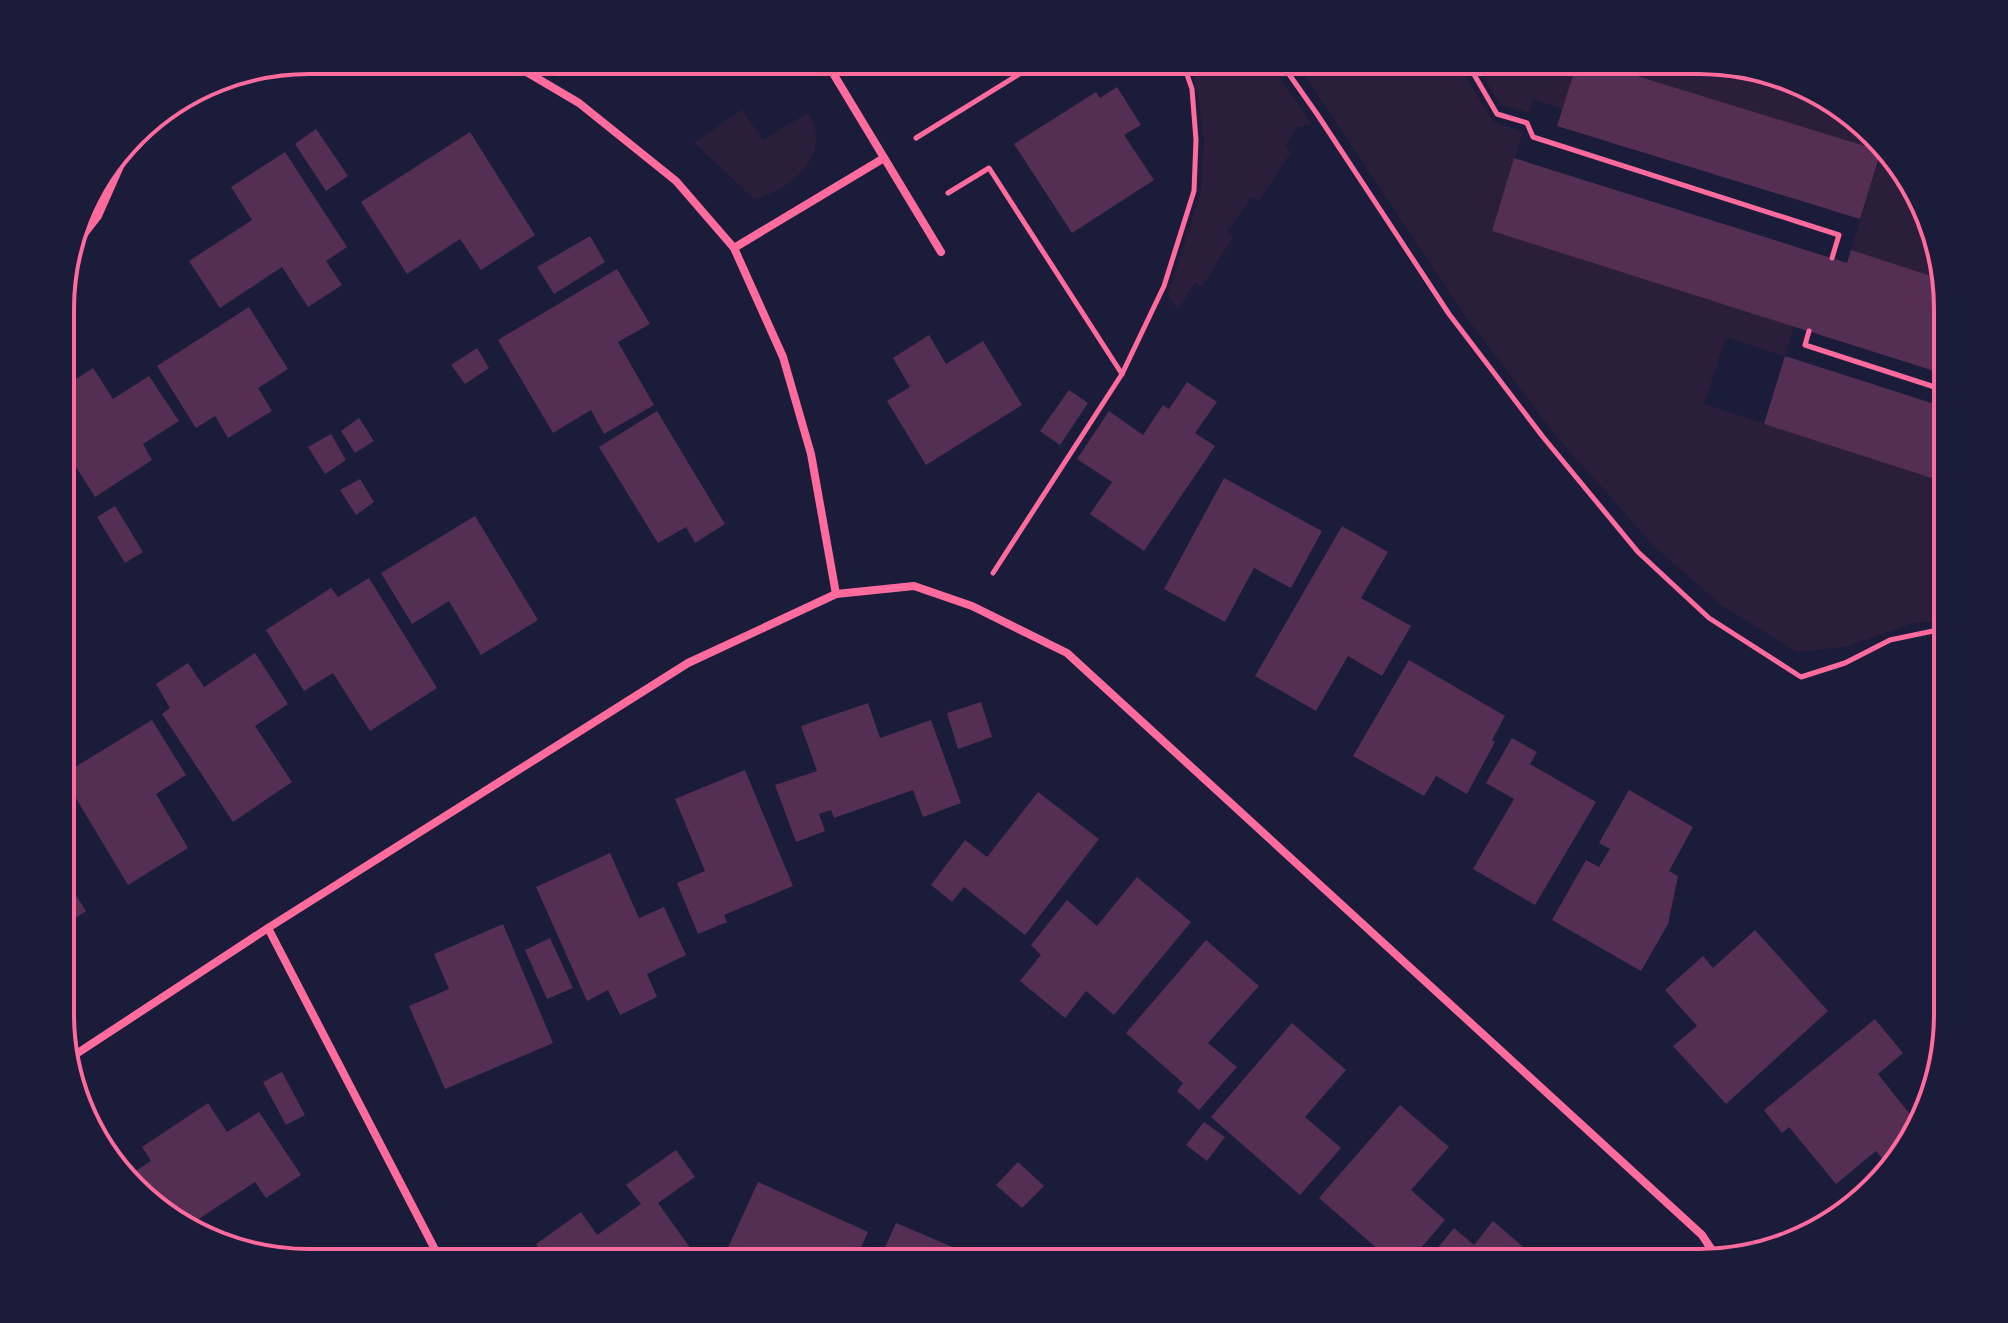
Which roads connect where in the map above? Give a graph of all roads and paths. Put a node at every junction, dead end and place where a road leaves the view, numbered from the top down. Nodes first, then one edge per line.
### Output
1 (1019, 74) edge
2 (1187, 74) edge
3 (1289, 74) edge
4 (1474, 74) edge
5 (531, 75) edge
6 (834, 75) edge
7 (884, 158) junction
8 (116, 175) edge
9 (917, 212) junction
10 (88, 229) edge
11 (734, 248) junction
12 (941, 252) dead end
13 (1832, 258) dead end
14 (1809, 331) dead end
15 (1122, 374) junction
16 (1933, 386) edge
17 (836, 594) junction
18 (972, 606) junction
19 (1933, 631) edge
20 (268, 928) junction
21 (78, 1053) edge
22 (1711, 1248) edge
23 (435, 1249) edge

1 - 7 path
2 - 15 path
3 - 19 path
4 - 13 path
5 - 11 street
6 - 7 street
7 - 9 street
7 - 11 street
8 - 10 street
9 - 12 street
9 - 15 path
11 - 17 street
14 - 16 path
15 - 18 path
17 - 18 street
17 - 20 street
18 - 22 street
20 - 21 street
20 - 23 street

